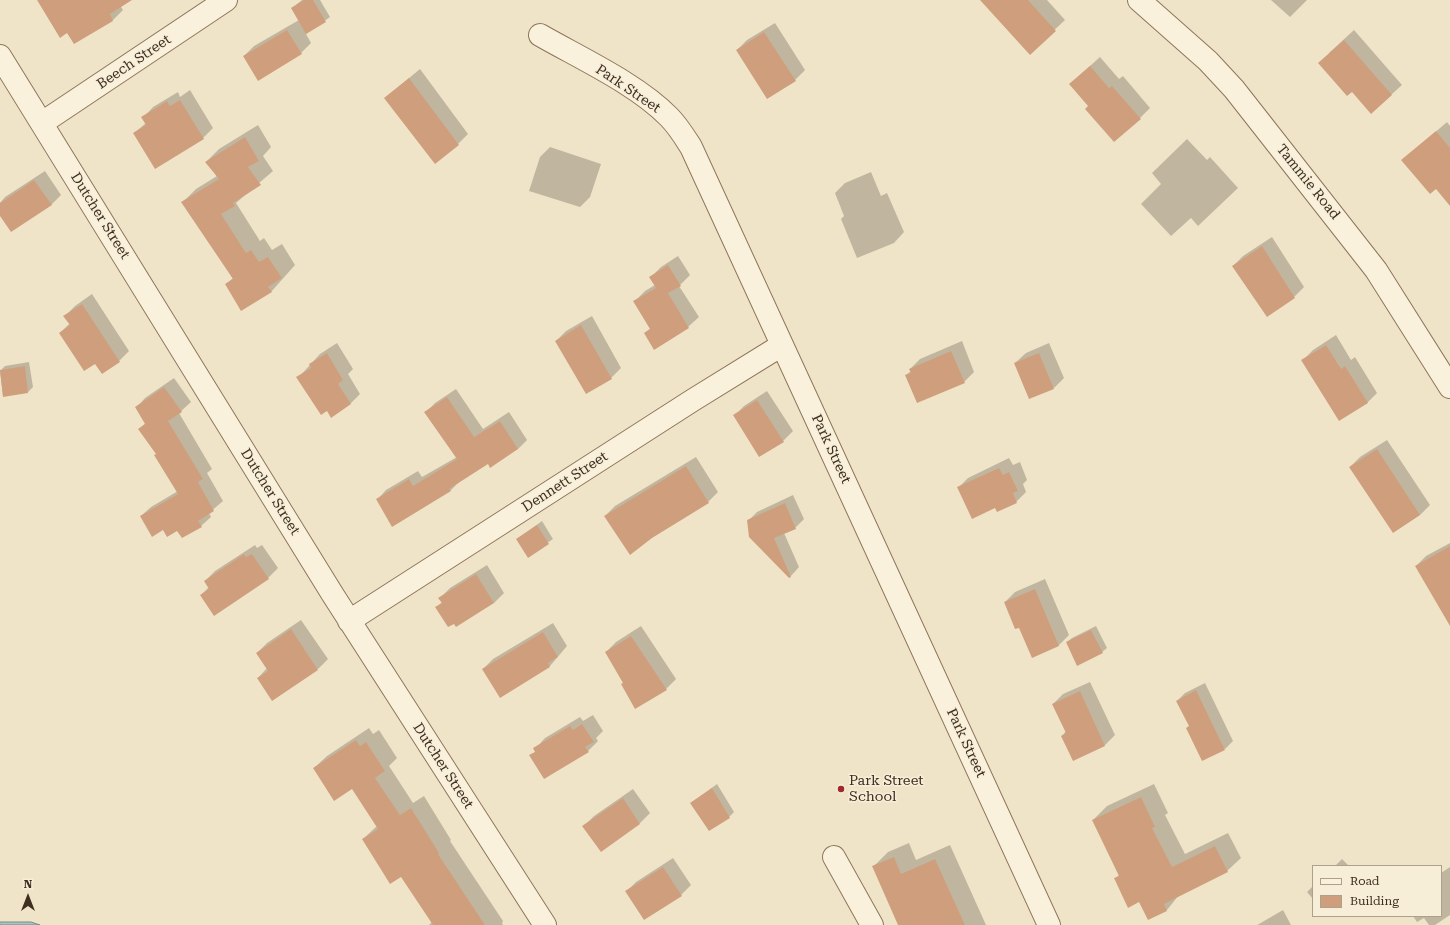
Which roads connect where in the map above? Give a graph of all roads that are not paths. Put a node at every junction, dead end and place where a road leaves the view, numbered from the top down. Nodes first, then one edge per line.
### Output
1 (226, 0) edge
2 (1139, 0) edge
3 (540, 35) dead end
4 (0, 56) edge
5 (42, 123) junction
6 (782, 345) junction
7 (1450, 387) edge
8 (349, 621) junction
9 (834, 857) dead end
10 (545, 925) edge
11 (872, 925) edge
12 (1049, 925) edge

1 - 5 street, Beech Street
2 - 7 street, Tammie Road
3 - 6 street, Park Street
4 - 5 street, Dutcher Street
5 - 8 street, Dutcher Street
6 - 8 street, Dennett Street
6 - 12 street, Park Street
8 - 10 street, Dutcher Street
9 - 11 street

